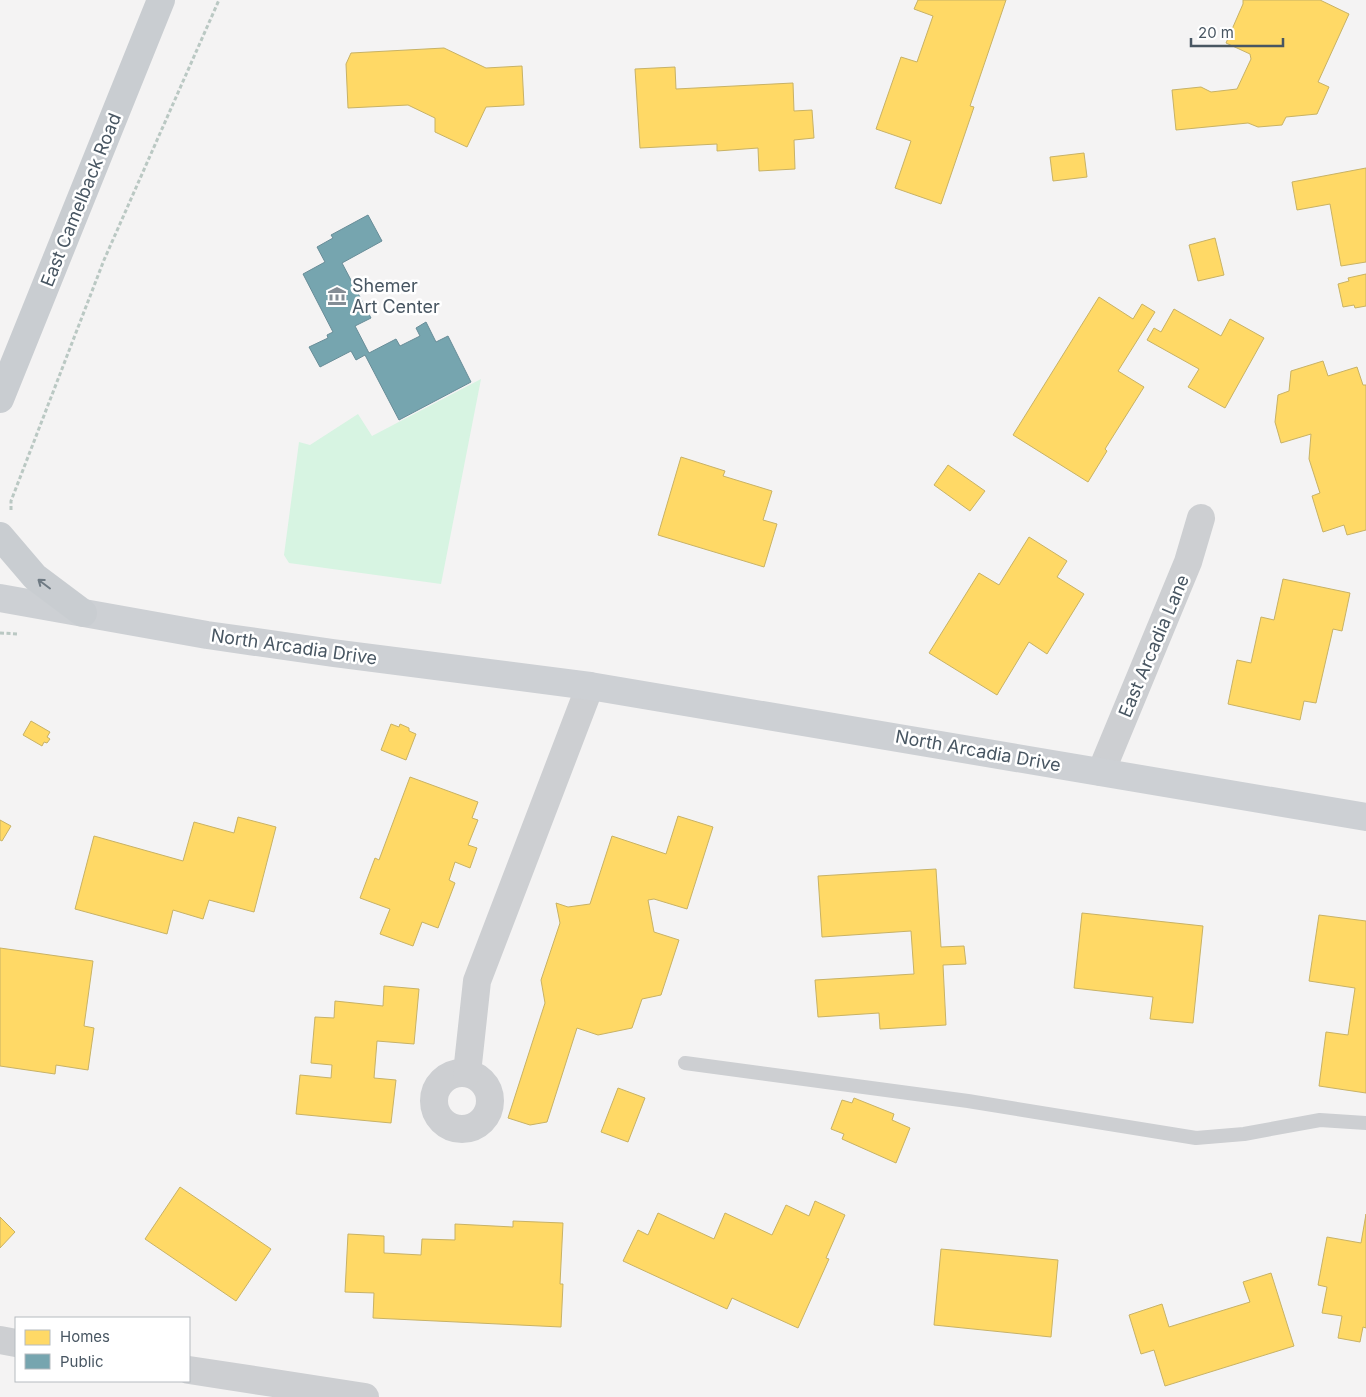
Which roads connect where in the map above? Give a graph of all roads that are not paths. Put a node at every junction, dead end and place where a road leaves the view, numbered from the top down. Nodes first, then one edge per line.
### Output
1 (161, 0) edge
2 (0, 400) edge
3 (1201, 518) dead end
4 (5, 524) edge
5 (0, 598) edge
6 (83, 613) junction
7 (590, 686) junction
8 (1101, 772) junction
9 (1366, 816) edge
10 (684, 1063) dead end
11 (467, 1073) dead end
12 (1366, 1123) edge
13 (0, 1340) edge
14 (15, 1343) edge
15 (190, 1370) edge
16 (365, 1397) edge

1 - 2 main road, East Camelback Road
3 - 8 street, East Arcadia Lane
6 -> 4 main road
5 - 6 street, North Arcadia Drive
6 - 7 street, North Arcadia Drive
7 - 8 street, North Arcadia Drive
7 - 11 street
8 - 9 street, North Arcadia Drive
10 - 12 lane
13 - 14 street
15 - 16 street

